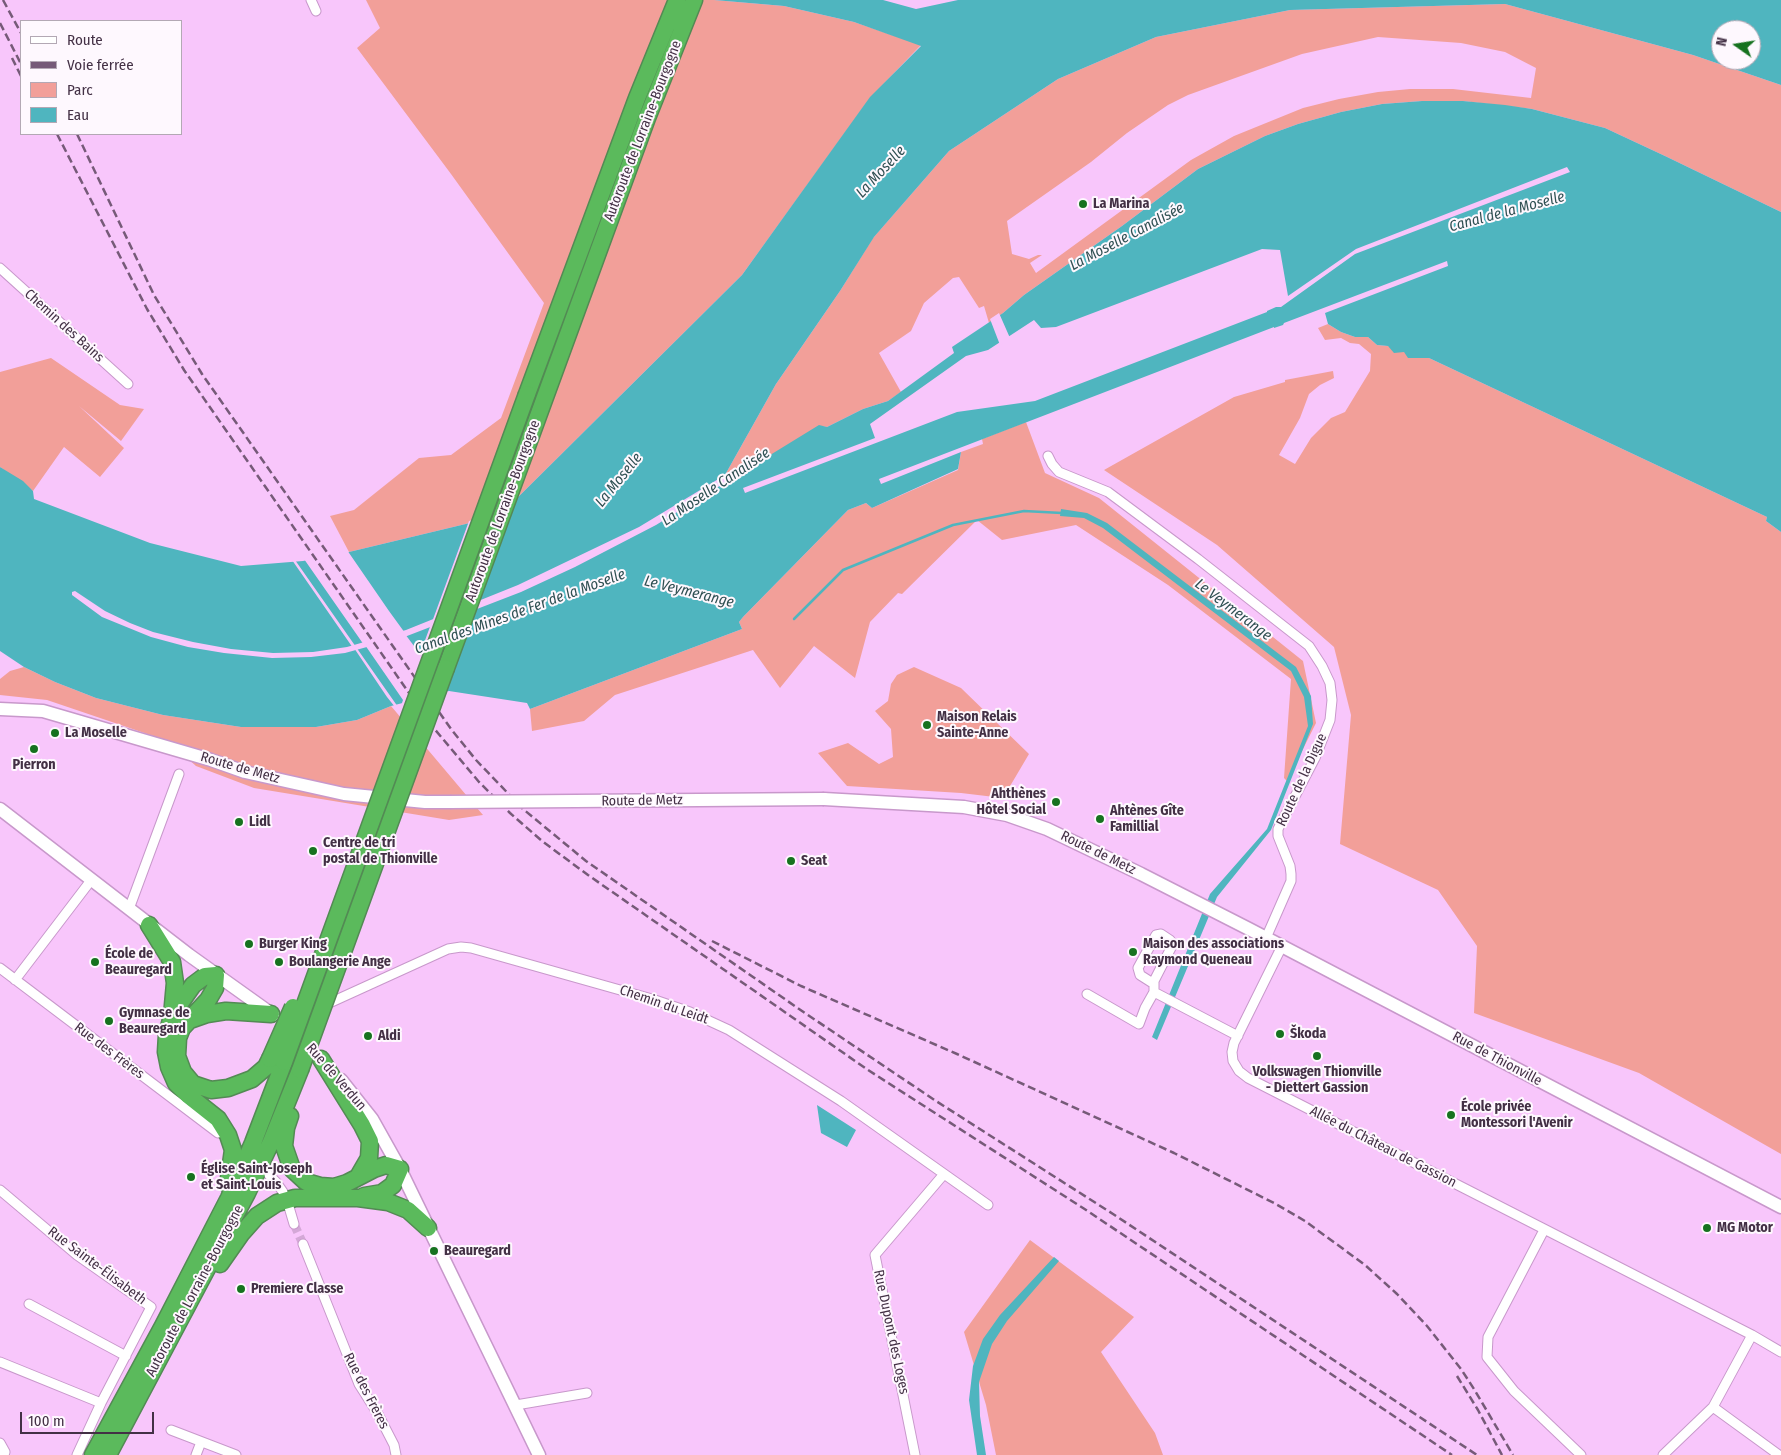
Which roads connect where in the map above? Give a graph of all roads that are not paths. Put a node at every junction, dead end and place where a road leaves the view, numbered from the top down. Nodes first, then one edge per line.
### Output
1 (310, 0) edge
2 (677, 4) edge
3 (316, 11) dead end
4 (0, 268) edge
5 (128, 384) dead end
6 (1048, 456) dead end
7 (0, 709) edge
8 (179, 774) dead end
9 (0, 809) edge
10 (92, 879) junction
11 (129, 909) junction
12 (149, 925) junction
13 (1266, 938) junction
14 (1282, 946) junction
15 (0, 968) edge
16 (216, 975) junction
17 (16, 980) junction
18 (1154, 981) junction
19 (1154, 992) junction
20 (1087, 994) dead end
21 (271, 1014) junction
22 (172, 1016) junction
23 (188, 1021) junction
24 (291, 1030) junction
25 (1238, 1036) junction
26 (321, 1059) junction
27 (277, 1061) junction
28 (300, 1070) junction
29 (218, 1133) dead end
30 (400, 1169) junction
31 (944, 1174) junction
32 (269, 1175) dead end
33 (358, 1177) junction
34 (0, 1190) edge
35 (283, 1192) dead end
36 (229, 1198) junction
37 (358, 1198) junction
38 (988, 1205) dead end
39 (289, 1207) dead end
40 (1781, 1208) edge
41 (294, 1224) tunnel mouth
42 (428, 1228) junction
43 (1544, 1230) junction
44 (302, 1244) tunnel mouth
45 (30, 1304) dead end
46 (175, 1330) junction
47 (1752, 1335) junction
48 (1781, 1352) edge
49 (126, 1356) junction
50 (0, 1362) edge
51 (588, 1394) dead end
52 (101, 1403) junction
53 (516, 1405) junction
54 (1713, 1407) junction
55 (171, 1430) dead end
56 (201, 1442) junction
57 (0, 1443) edge
58 (4, 1455) edge
59 (76, 1455) edge
60 (93, 1455) edge
61 (108, 1455) edge
62 (196, 1455) edge
63 (236, 1455) edge
64 (396, 1455) edge
65 (540, 1455) edge
66 (915, 1455) edge
67 (1581, 1455) edge
68 (1663, 1455) edge
69 (1779, 1455) edge

1 - 3 street
2 - 27 highway, Autoroute de Lorraine-Bourgogne, bridge
2 - 28 highway, Autoroute de Lorraine-Bourgogne, bridge
4 - 5 street, Chemin des Bains
6 - 13 street, Route de la Digue
7 - 13 main road, Route de Metz, bridge
8 - 11 street
9 - 10 main road, Rue de Verdun
10 - 11 main road, Rue de Verdun
10 - 17 street
11 - 12 main road, Rue de Verdun
12 - 16 main road, Rue de Verdun
12 - 22 highway
13 - 14 main road, Rue de Thionville
14 - 25 street, Allée du Château de Gassion
14 - 40 main road, Rue de Thionville
15 - 17 street, Rue des Frères
16 - 21 main road, Rue de Verdun
16 - 22 highway
16 - 23 highway
17 - 29 street, Rue des Frères
18 - 18 street
18 - 19 street
19 - 20 street
19 - 25 street
21 - 23 highway
21 - 24 main road, Rue de Verdun
22 - 36 highway
23 - 27 highway
24 - 26 main road, Rue de Verdun
24 - 31 street, Chemin du Leidt
25 - 43 street, Allée du Château de Gassion
26 - 30 main road, Rue de Verdun
26 - 33 highway
27 - 36 highway, Autoroute de Lorraine-Bourgogne
28 - 33 highway
28 - 46 highway, Autoroute de Lorraine-Bourgogne
30 - 33 highway
30 - 37 highway
30 - 42 main road, Rue de Verdun
31 - 38 street, Chemin du Leidt
31 - 66 street, Rue Dupont des Loges
32 - 35 street
34 - 49 street, Rue Sainte-Élisabeth
36 - 60 highway, Autoroute de Lorraine-Bourgogne
37 - 42 highway
37 - 46 highway
39 - 41 street
42 - 53 main road, Rue de Verdun
43 - 47 street, Allée du Château de Gassion
43 - 67 street
44 - 64 street, Rue des Frères
45 - 49 street
46 - 61 highway, Autoroute de Lorraine-Bourgogne
47 - 48 street, Allée du Château de Gassion
47 - 54 street
49 - 52 street
50 - 52 street
51 - 53 street
52 - 59 street
53 - 65 main road, Rue de Verdun
54 - 68 street
54 - 69 street
55 - 56 street
56 - 62 street
56 - 63 street
57 - 58 street

